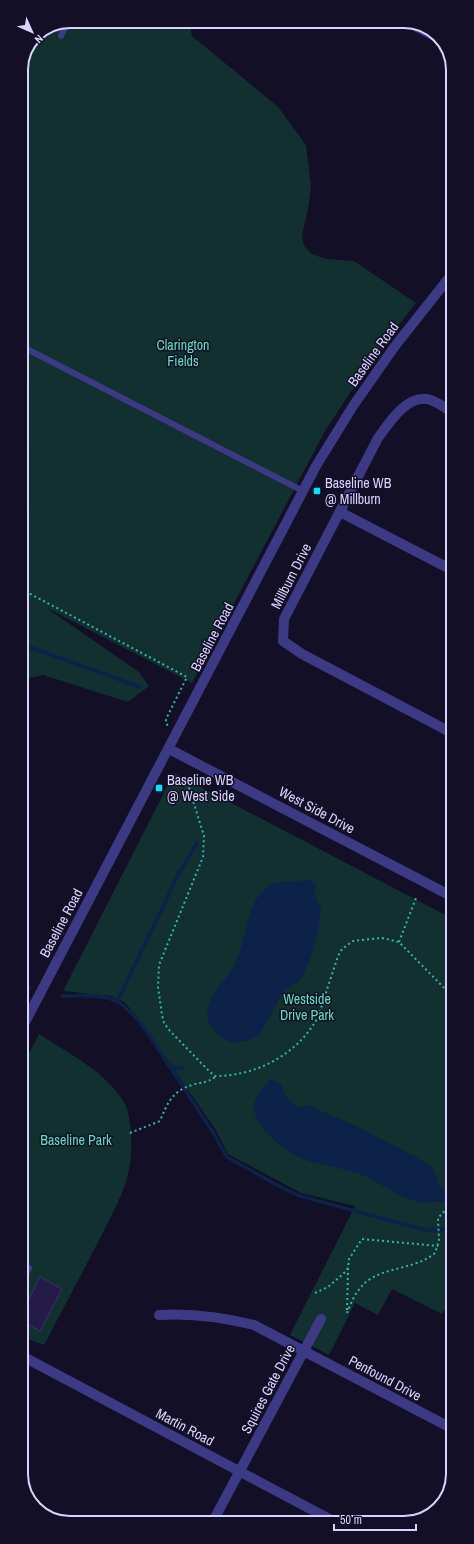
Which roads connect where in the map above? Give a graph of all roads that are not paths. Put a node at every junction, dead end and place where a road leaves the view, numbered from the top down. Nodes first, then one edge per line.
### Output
1 (65, 29) edge
2 (61, 36) dead end
3 (446, 282) edge
4 (28, 350) edge
5 (446, 409) edge
6 (303, 491) junction
7 (340, 512) junction
8 (446, 567) edge
9 (446, 730) edge
10 (169, 748) junction
11 (446, 893) edge
12 (28, 1017) edge
13 (159, 1315) dead end
14 (321, 1319) dead end
15 (305, 1351) junction
16 (28, 1359) edge
17 (446, 1425) edge
18 (240, 1472) junction
19 (215, 1516) edge
20 (324, 1516) edge

1 - 2 lane
3 - 6 street, Baseline Road
4 - 6 lane
5 - 7 street, Millburn Drive
6 - 10 street, Baseline Road
7 - 8 street
7 - 9 street, Millburn Drive
10 - 11 street, West Side Drive
10 - 12 street, Baseline Road
13 - 15 street, Penfound Drive
14 - 15 street, Squires Gate Drive
15 - 17 street, Penfound Drive
15 - 18 street, Squires Gate Drive
16 - 18 street, Martin Road
18 - 19 street, Squires Gate Drive
18 - 20 street, Martin Road

